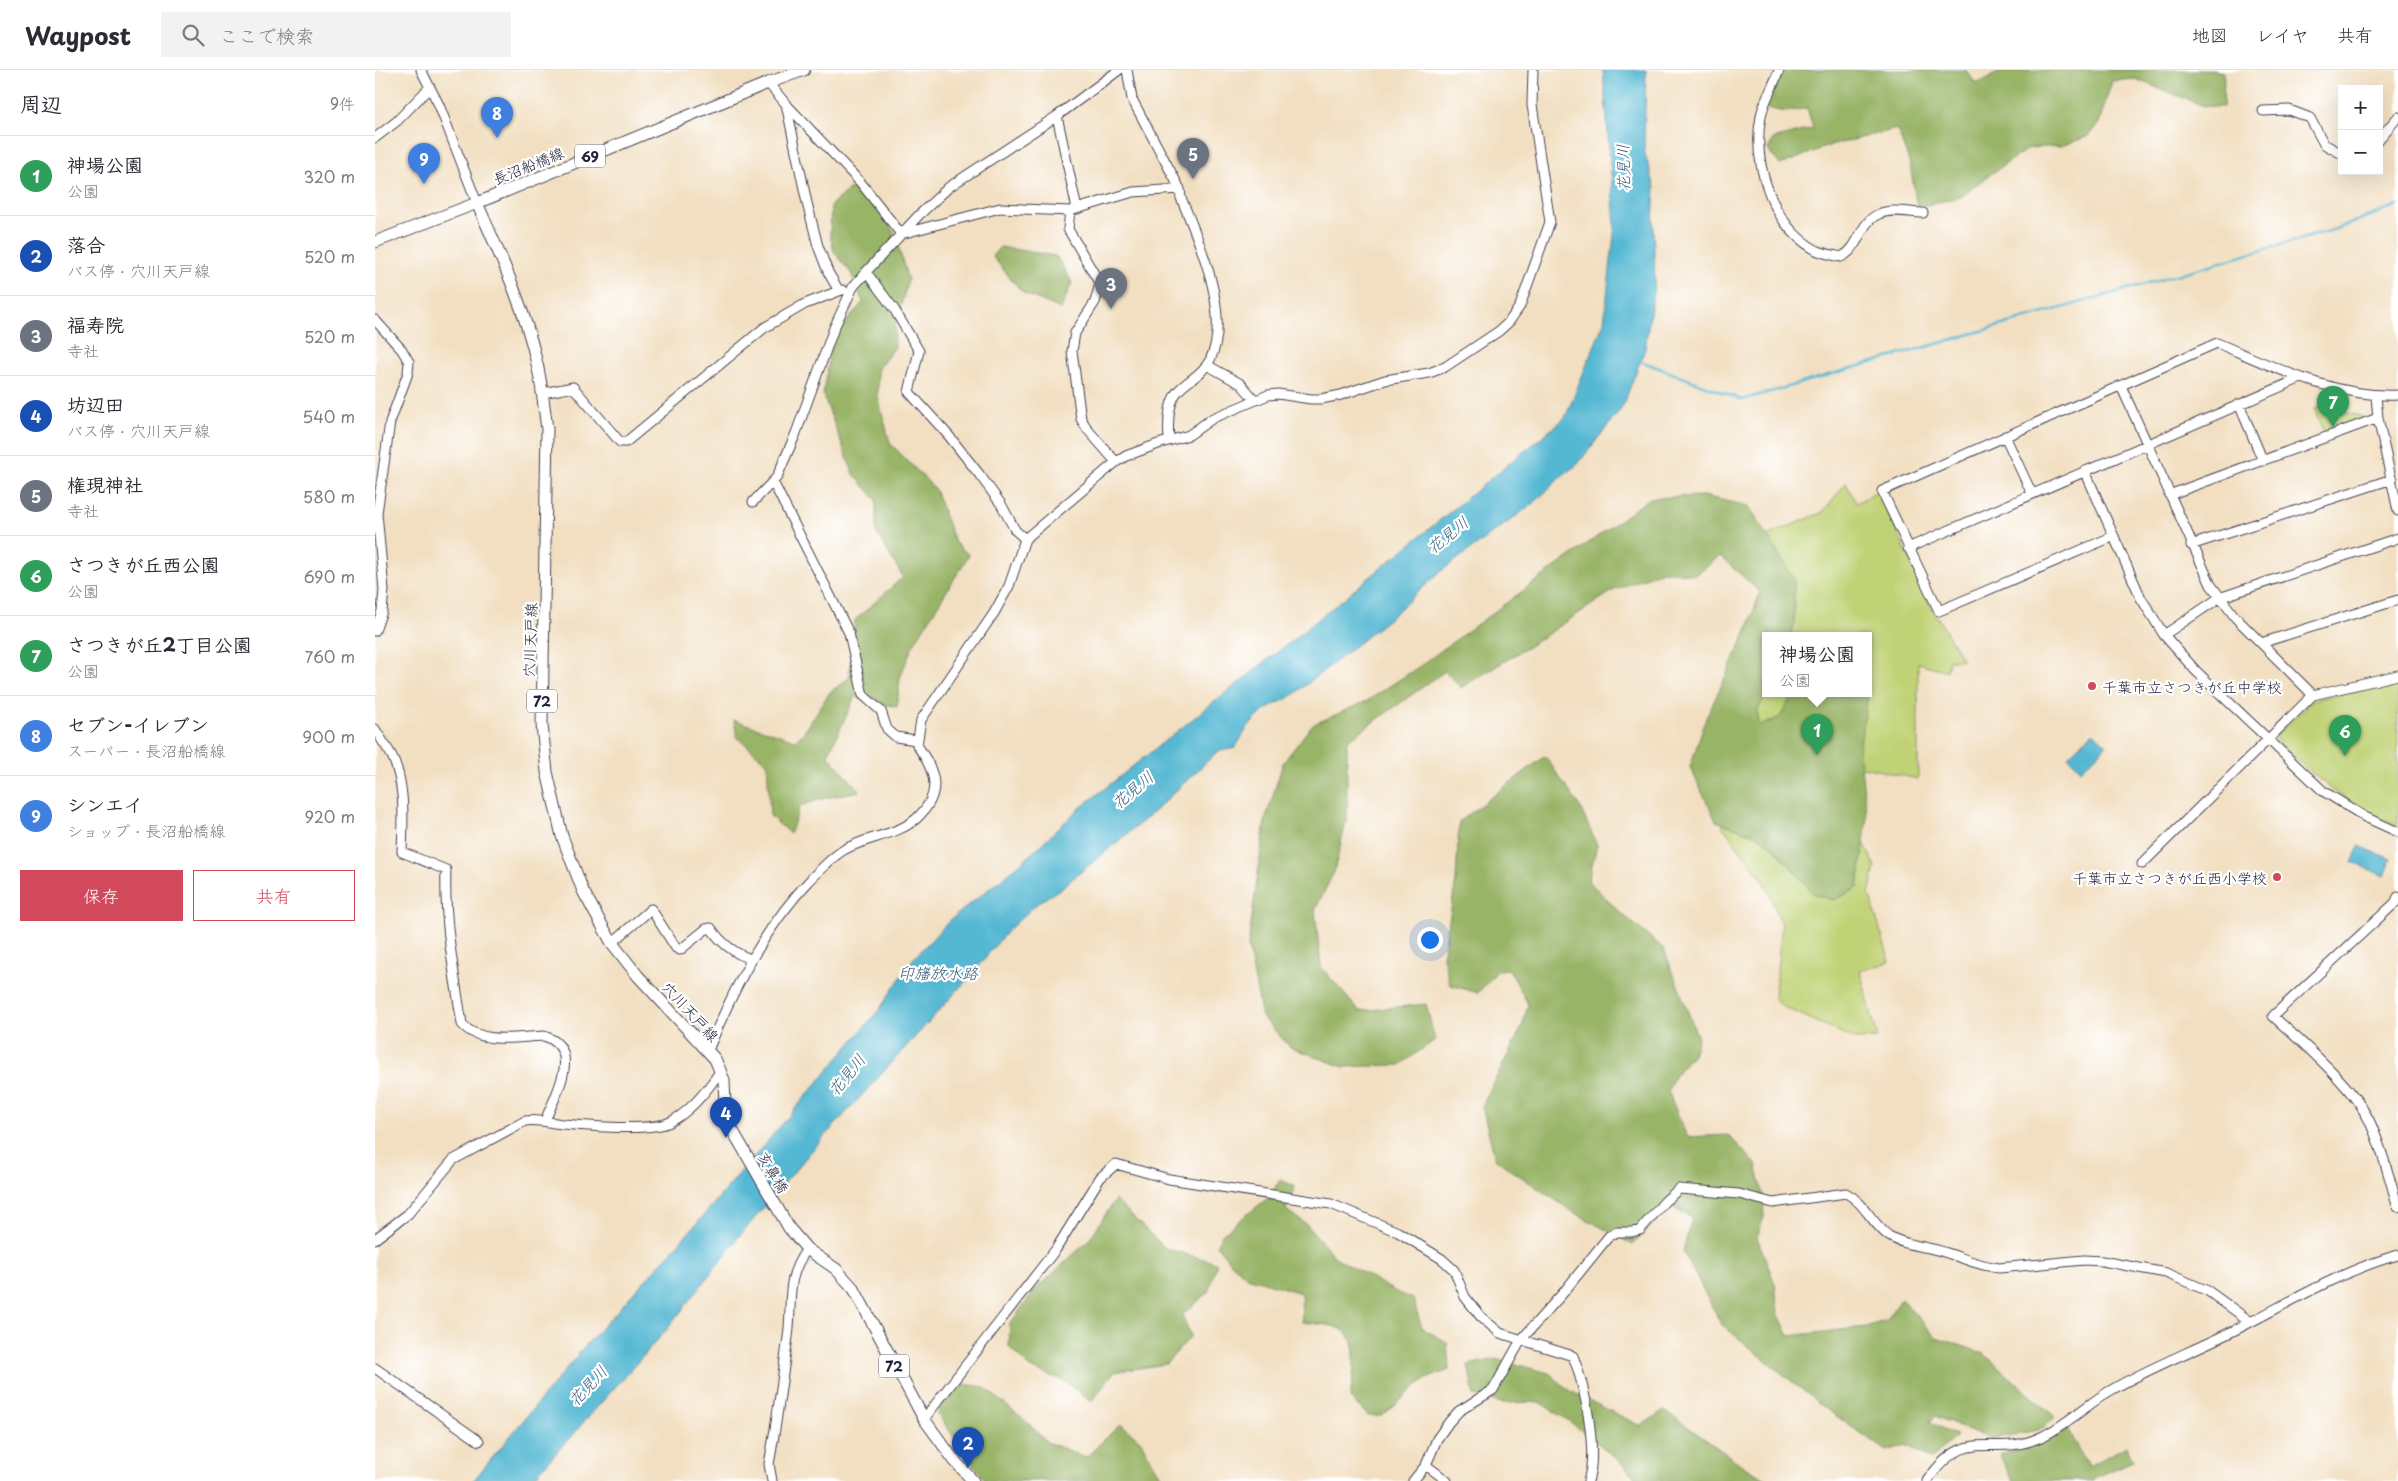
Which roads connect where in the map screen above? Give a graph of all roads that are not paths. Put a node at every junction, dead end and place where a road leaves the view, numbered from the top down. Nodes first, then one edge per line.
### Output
1 (421, 70) edge
2 (804, 70) edge
3 (1119, 70) edge
4 (1127, 70) edge
5 (1533, 70) edge
6 (1779, 70) edge
7 (768, 83) junction
8 (430, 87) junction
9 (786, 104) junction
10 (2263, 111) dead end
11 (1057, 116) junction
12 (2398, 117) edge
13 (2383, 134) edge
14 (375, 138) edge
15 (2338, 152) edge
16 (1180, 188) junction
17 (477, 203) junction
18 (1074, 210) junction
19 (1923, 212) dead end
20 (901, 234) junction
21 (375, 242) edge
22 (866, 272) junction
23 (853, 288) junction
24 (839, 291) junction
25 (375, 320) edge
26 (1207, 365) junction
27 (2301, 378) junction
28 (2121, 386) junction
29 (543, 394) junction
30 (2376, 396) junction
31 (2398, 396) edge
32 (1255, 400) junction
33 (2239, 404) junction
34 (2378, 418) junction
35 (2005, 436) junction
36 (1169, 440) junction
37 (2146, 445) junction
38 (2263, 461) junction
39 (1116, 462) junction
40 (2085, 471) junction
41 (2392, 479) junction
42 (773, 482) junction
43 (2032, 494) junction
44 (2169, 495) junction
45 (753, 502) dead end
46 (2398, 512) edge
47 (2114, 536) junction
48 (2398, 538) edge
49 (1025, 539) junction
50 (2191, 544) junction
51 (1908, 548) junction
52 (2219, 598) junction
53 (2398, 600) edge
54 (375, 631) edge
55 (2164, 635) junction
56 (2261, 643) junction
57 (2398, 675) edge
58 (2313, 695) junction
59 (375, 729) edge
60 (2269, 738) junction
61 (916, 740) junction
62 (2398, 832) edge
63 (2141, 864) dead end
64 (2397, 901) edge
65 (612, 943) junction
66 (751, 959) junction
67 (708, 1050) junction
68 (721, 1070) junction
69 (545, 1122) junction
70 (744, 1152) joint
71 (2398, 1207) edge
72 (375, 1239) edge
73 (807, 1248) junction
74 (2398, 1255) edge
75 (2251, 1322) junction
76 (1521, 1340) junction
77 (375, 1368) edge
78 (924, 1419) junction
79 (479, 1441) dead end
80 (1426, 1465) junction
81 (772, 1481) edge
82 (973, 1481) edge
83 (1413, 1481) edge
84 (1447, 1481) edge
85 (1588, 1481) edge
86 (1927, 1481) edge

1 - 8 street
2 - 7 main road, 長沼船橋線 / 69
3 - 11 street
4 - 16 street
5 - 32 street
6 - 19 street
7 - 9 street
7 - 17 main road, 長沼船橋線 / 69
8 - 14 street
8 - 17 street
9 - 20 street
9 - 24 street
10 - 15 street
11 - 18 street
11 - 20 street
12 - 13 street
16 - 18 street
16 - 26 street
17 - 21 main road, 長沼船橋線 / 69
17 - 29 main road, 穴川天戸線 / 72
18 - 20 street
18 - 39 street
20 - 22 street
22 - 23 street
22 - 49 street
23 - 24 street
23 - 42 street
24 - 29 street
25 - 54 street
26 - 32 street
26 - 36 street
27 - 28 street
27 - 30 street
27 - 33 street
28 - 35 street
28 - 37 street
29 - 65 main road, 穴川天戸線 / 72
30 - 31 street
30 - 34 street
32 - 36 street
33 - 37 street
33 - 38 street
34 - 38 street
34 - 41 street
35 - 43 street
35 - 51 street
36 - 39 street
37 - 40 street
37 - 44 street
38 - 44 street
39 - 49 street
40 - 43 street
40 - 47 street
41 - 46 street
41 - 50 street
42 - 45 street
42 - 61 street
43 - 51 street
44 - 50 street
47 - 51 street
47 - 55 street
48 - 52 street
49 - 61 street
50 - 52 street
52 - 55 street
52 - 56 street
53 - 56 street
55 - 60 street
56 - 58 street
57 - 58 street
58 - 60 street
59 - 69 street
60 - 62 street
60 - 63 street
61 - 66 street
64 - 71 street
65 - 66 street
65 - 67 main road, 穴川天戸線 / 72
66 - 67 street
67 - 68 main road, 穴川天戸線 / 72
68 - 69 street
68 - 70 main road, 穴川天戸線 / 72
69 - 72 street
70 - 73 main road, 亥鼻橋 / 72
73 - 78 main road, 72
73 - 81 street
74 - 75 street
75 - 76 street
75 - 86 street
76 - 78 street
76 - 80 street
76 - 85 street
77 - 79 street
78 - 82 main road, 72
80 - 83 street
80 - 84 street

